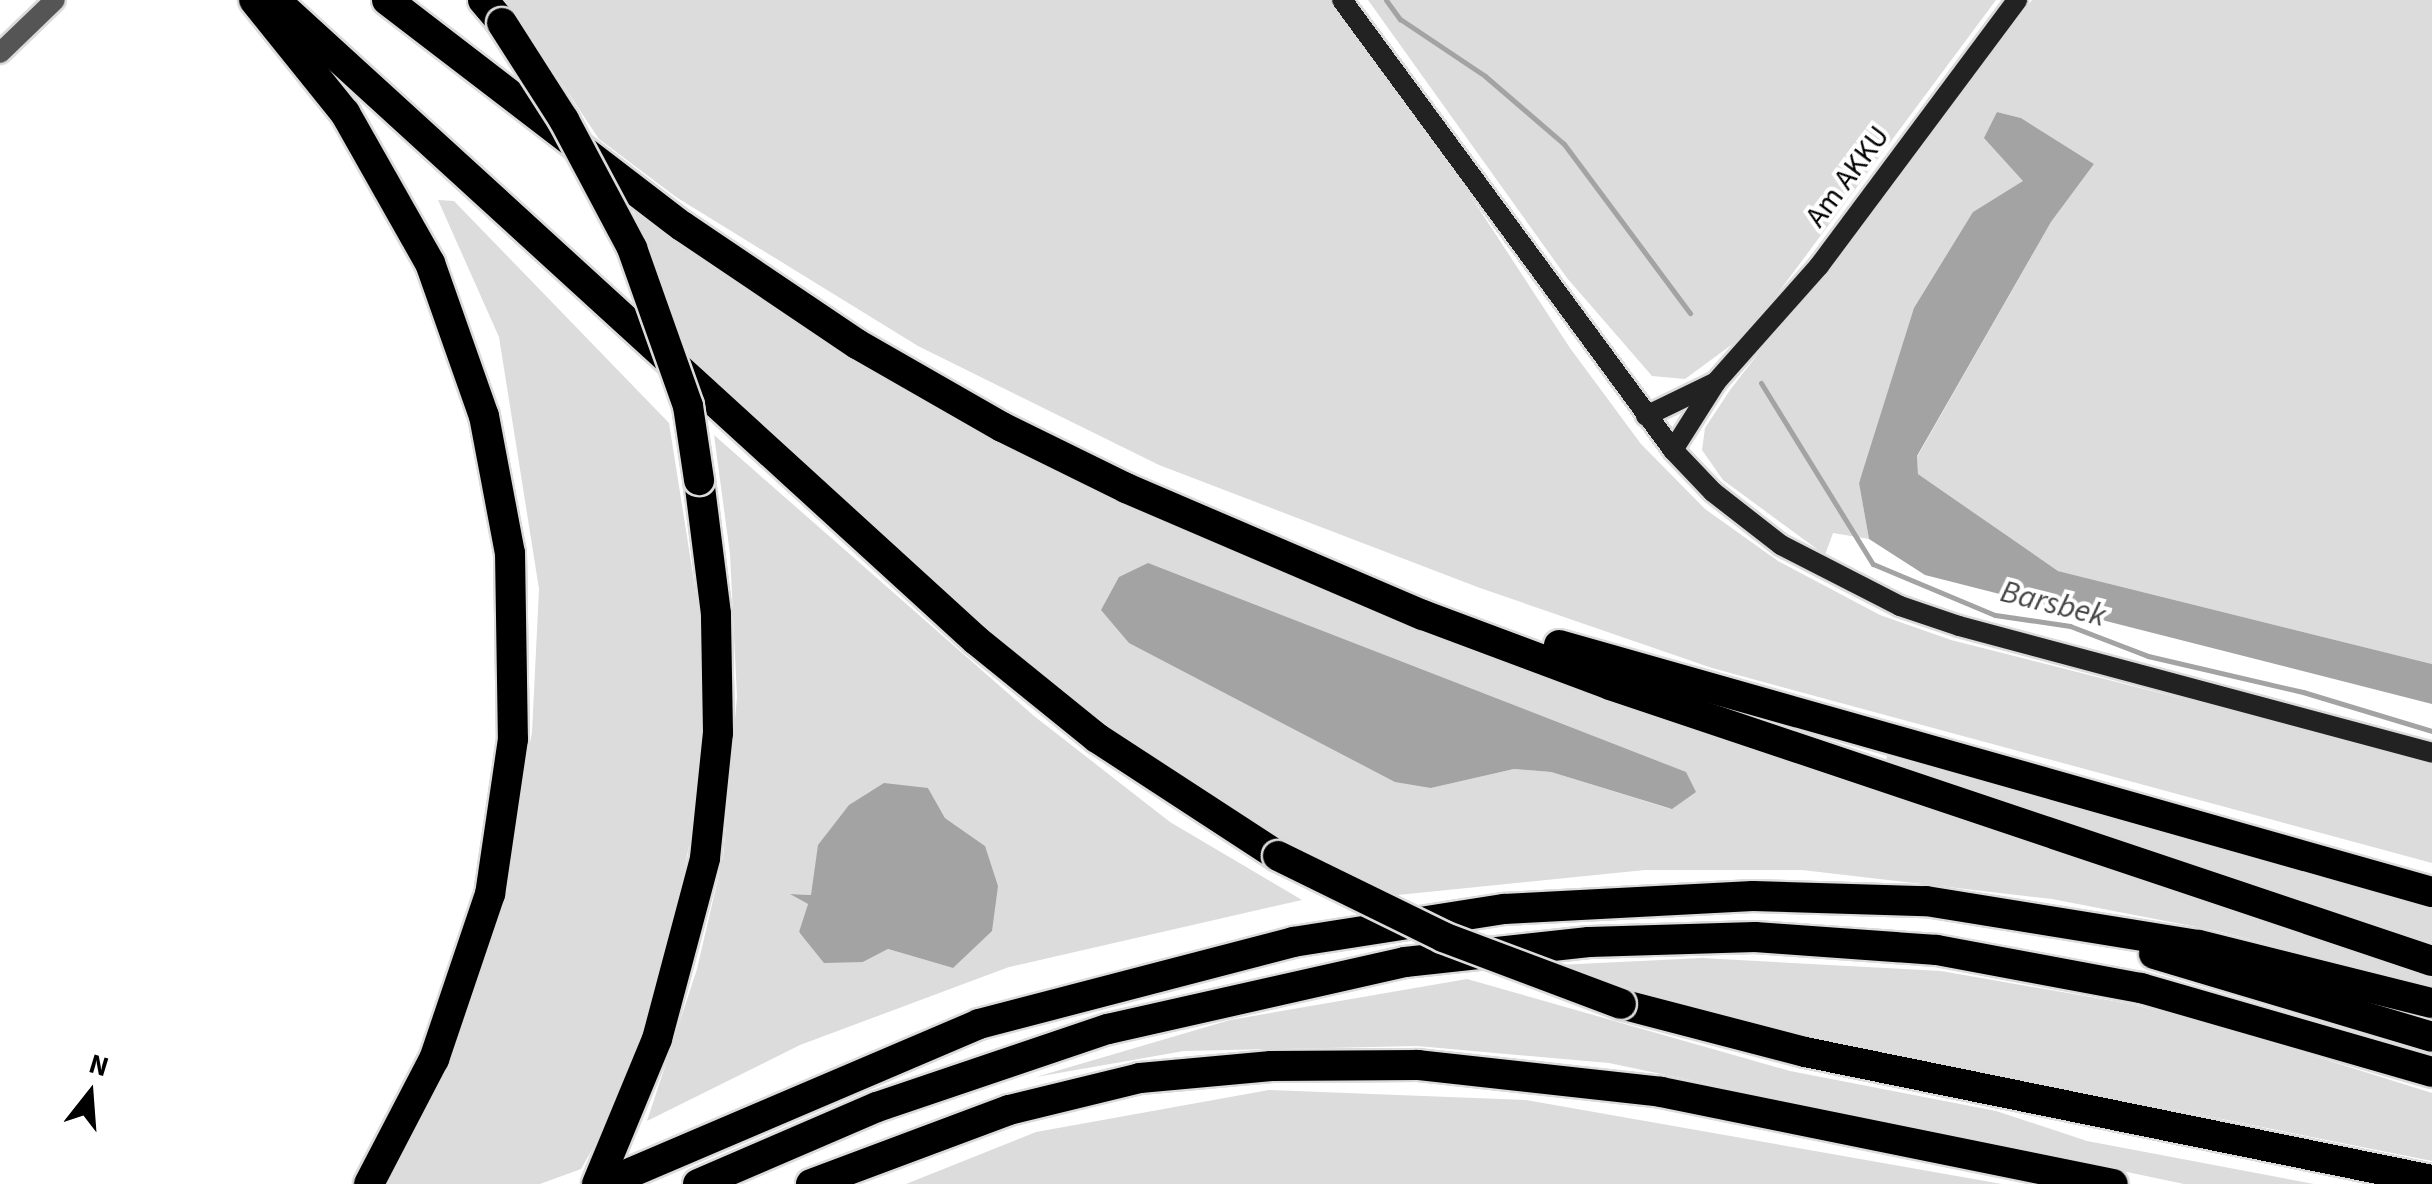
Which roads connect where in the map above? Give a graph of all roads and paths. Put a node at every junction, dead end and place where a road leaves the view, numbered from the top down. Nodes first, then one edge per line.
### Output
1 (55, 0) edge
2 (254, 0) edge
3 (276, 0) edge
4 (387, 0) edge
5 (1342, 0) edge
6 (2017, 0) edge
7 (492, 11) edge
8 (0, 53) edge
9 (1716, 382) junction
10 (1646, 416) junction
11 (1673, 450) junction
12 (1334, 574) junction
13 (2432, 753) edge
14 (2432, 892) edge
15 (1831, 898) junction
16 (2432, 961) edge
17 (2432, 1003) edge
18 (2432, 1037) edge
19 (2432, 1072) edge
20 (2432, 1180) edge
21 (368, 1184) edge
22 (601, 1184) edge
23 (698, 1184) edge
24 (812, 1184) edge
25 (2114, 1184) edge

1 - 8 street
2 - 21 highway
3 - 20 highway, bridge
4 - 12 highway
5 - 10 main road
6 - 9 main road, Am AKKU
7 - 22 highway, bridge
9 - 10 main road, Am AKKU
9 - 11 main road, Am AKKU
10 - 11 main road
11 - 13 main road
12 - 14 highway
12 - 16 highway
15 - 17 highway
15 - 18 highway
15 - 22 highway
19 - 23 highway
24 - 25 highway

